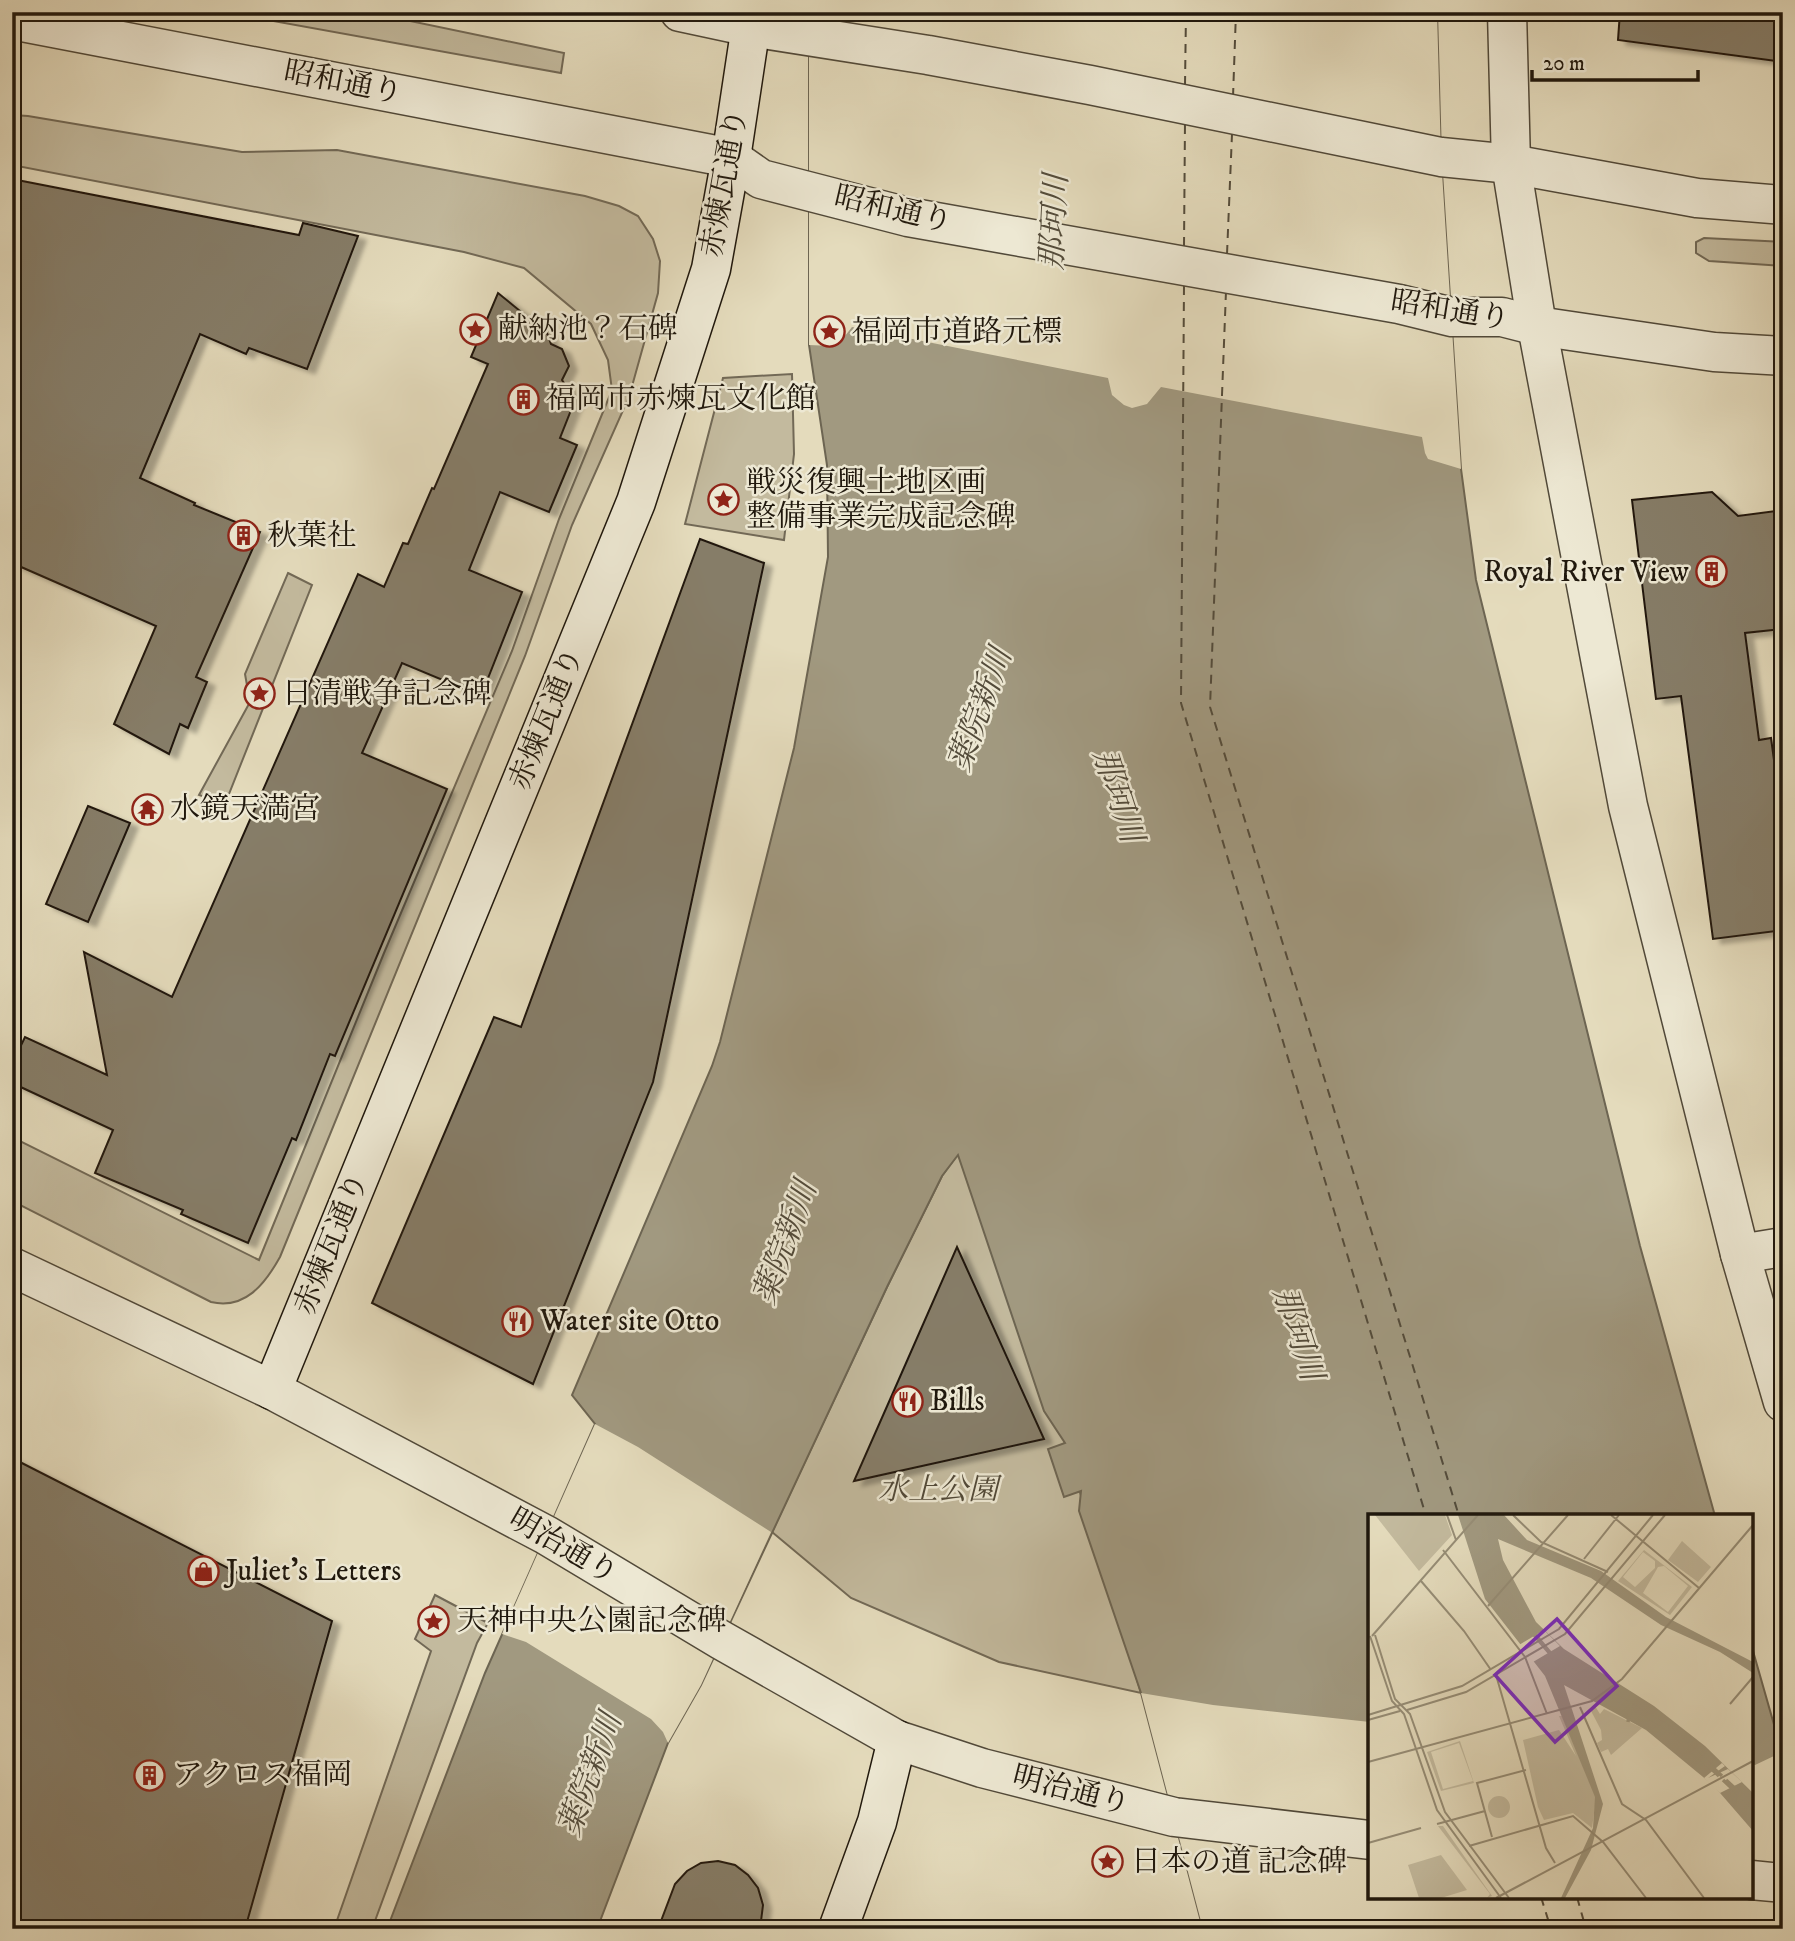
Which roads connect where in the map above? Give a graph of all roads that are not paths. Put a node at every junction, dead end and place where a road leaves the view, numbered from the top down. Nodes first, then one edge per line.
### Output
1 (680, 12) edge
2 (1507, 12) edge
3 (752, 20) edge
4 (13, 21) edge
5 (732, 158) junction
6 (1511, 164) junction
7 (1783, 205) edge
8 (1537, 326) junction
9 (1783, 356) edge
10 (1783, 1247) edge
11 (1740, 1254) junction
12 (12, 1268) edge
13 (272, 1390) junction
14 (1783, 1402) edge
15 (897, 1740) junction
16 (1368, 1840) edge
17 (1753, 1880) edge
18 (1783, 1883) edge
19 (838, 1929) edge

1 - 3 street
2 - 6 street
3 - 5 street, 赤煉瓦通り
3 - 6 street
4 - 5 street, 昭和通り
5 - 8 street, 昭和通り
5 - 13 street, 赤煉瓦通り
6 - 7 street
6 - 8 street
8 - 9 street, 昭和通り
8 - 11 street
10 - 11 street
11 - 14 street
12 - 13 street, 明治通り
13 - 15 street, 明治通り
15 - 16 street, 明治通り
15 - 19 street
17 - 18 street

